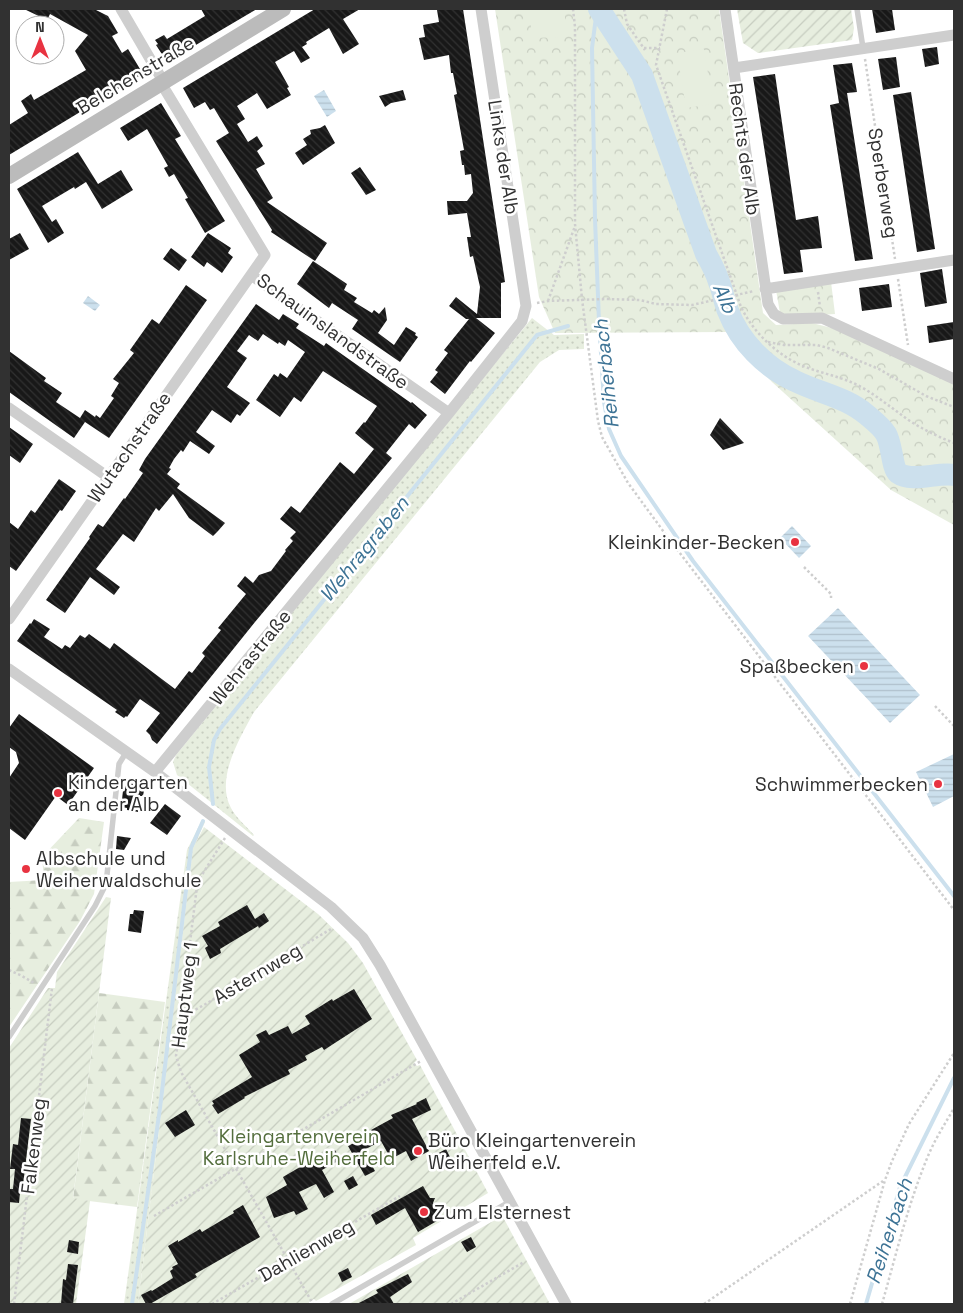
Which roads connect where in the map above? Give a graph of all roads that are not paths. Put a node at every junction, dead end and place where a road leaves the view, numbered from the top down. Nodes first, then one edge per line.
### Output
1 (121, 9) edge
2 (283, 9) edge
3 (481, 9) edge
4 (725, 9) edge
5 (857, 9) edge
6 (954, 35) edge
7 (863, 48) junction
8 (734, 68) junction
9 (162, 82) junction
10 (9, 176) edge
11 (954, 260) edge
12 (251, 275) junction
13 (766, 289) junction
14 (526, 306) joint
15 (954, 378) edge
16 (9, 408) edge
17 (449, 414) junction
18 (108, 477) junction
19 (9, 619) edge
20 (9, 669) edge
21 (127, 752) junction
22 (156, 772) junction
23 (9, 1037) edge
24 (511, 1201) junction
25 (332, 1304) edge
26 (566, 1304) edge

1 - 9 street, Schauinslandstraße
2 - 9 street, Belchenstraße
3 - 14 street, Links der Alb
4 - 8 street, Rechts der Alb
5 - 7 lane
6 - 7 street
7 - 8 street
8 - 13 street, Rechts der Alb
9 - 10 street, Belchenstraße
9 - 12 street, Schauinslandstraße
11 - 13 street
12 - 17 street, Schauinslandstraße
12 - 18 street, Wutachstraße
13 - 15 street, Rechts der Alb
14 - 17 street, Wehrastraße
16 - 18 street
17 - 22 street, Wehrastraße
18 - 19 street, Wutachstraße
20 - 21 street
21 - 22 street
21 - 23 lane
22 - 24 street
24 - 25 lane
24 - 26 street

